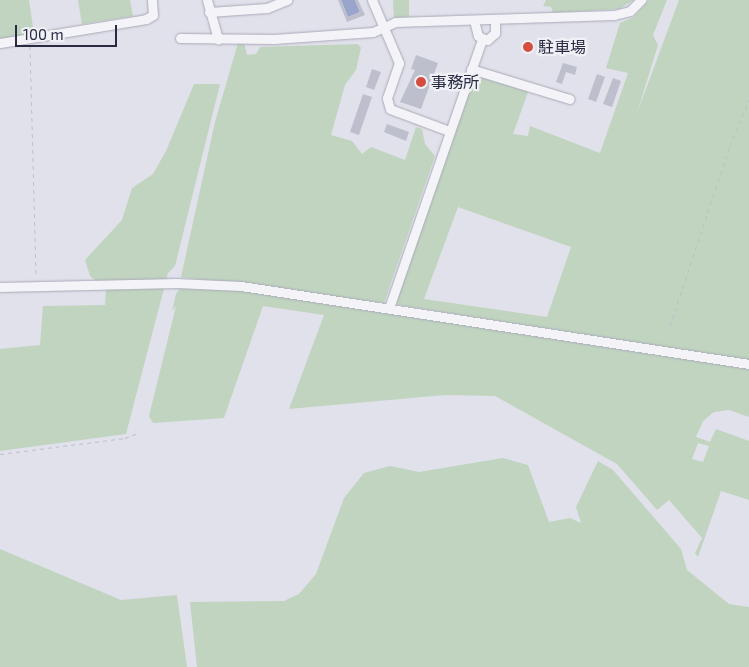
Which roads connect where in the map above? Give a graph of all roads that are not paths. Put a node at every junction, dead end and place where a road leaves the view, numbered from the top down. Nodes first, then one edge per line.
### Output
1 (152, 0) edge
2 (207, 0) edge
3 (287, 0) edge
4 (372, 0) edge
5 (641, 0) edge
6 (209, 12) junction
7 (495, 19) junction
8 (474, 20) junction
9 (385, 28) junction
10 (180, 38) dead end
11 (482, 39) junction
12 (218, 40) junction
13 (0, 43) edge
14 (471, 69) junction
15 (570, 99) dead end
16 (449, 131) junction
17 (0, 287) edge
18 (389, 308) junction
19 (749, 364) edge

1 - 13 street
2 - 6 street
3 - 6 street
4 - 9 street
5 - 7 street
6 - 12 street
7 - 8 street
7 - 11 street
8 - 9 street
8 - 11 street
9 - 12 street
9 - 16 street
10 - 12 street
11 - 14 street
14 - 15 street
14 - 16 street
16 - 18 street
17 - 18 street
18 - 19 street

